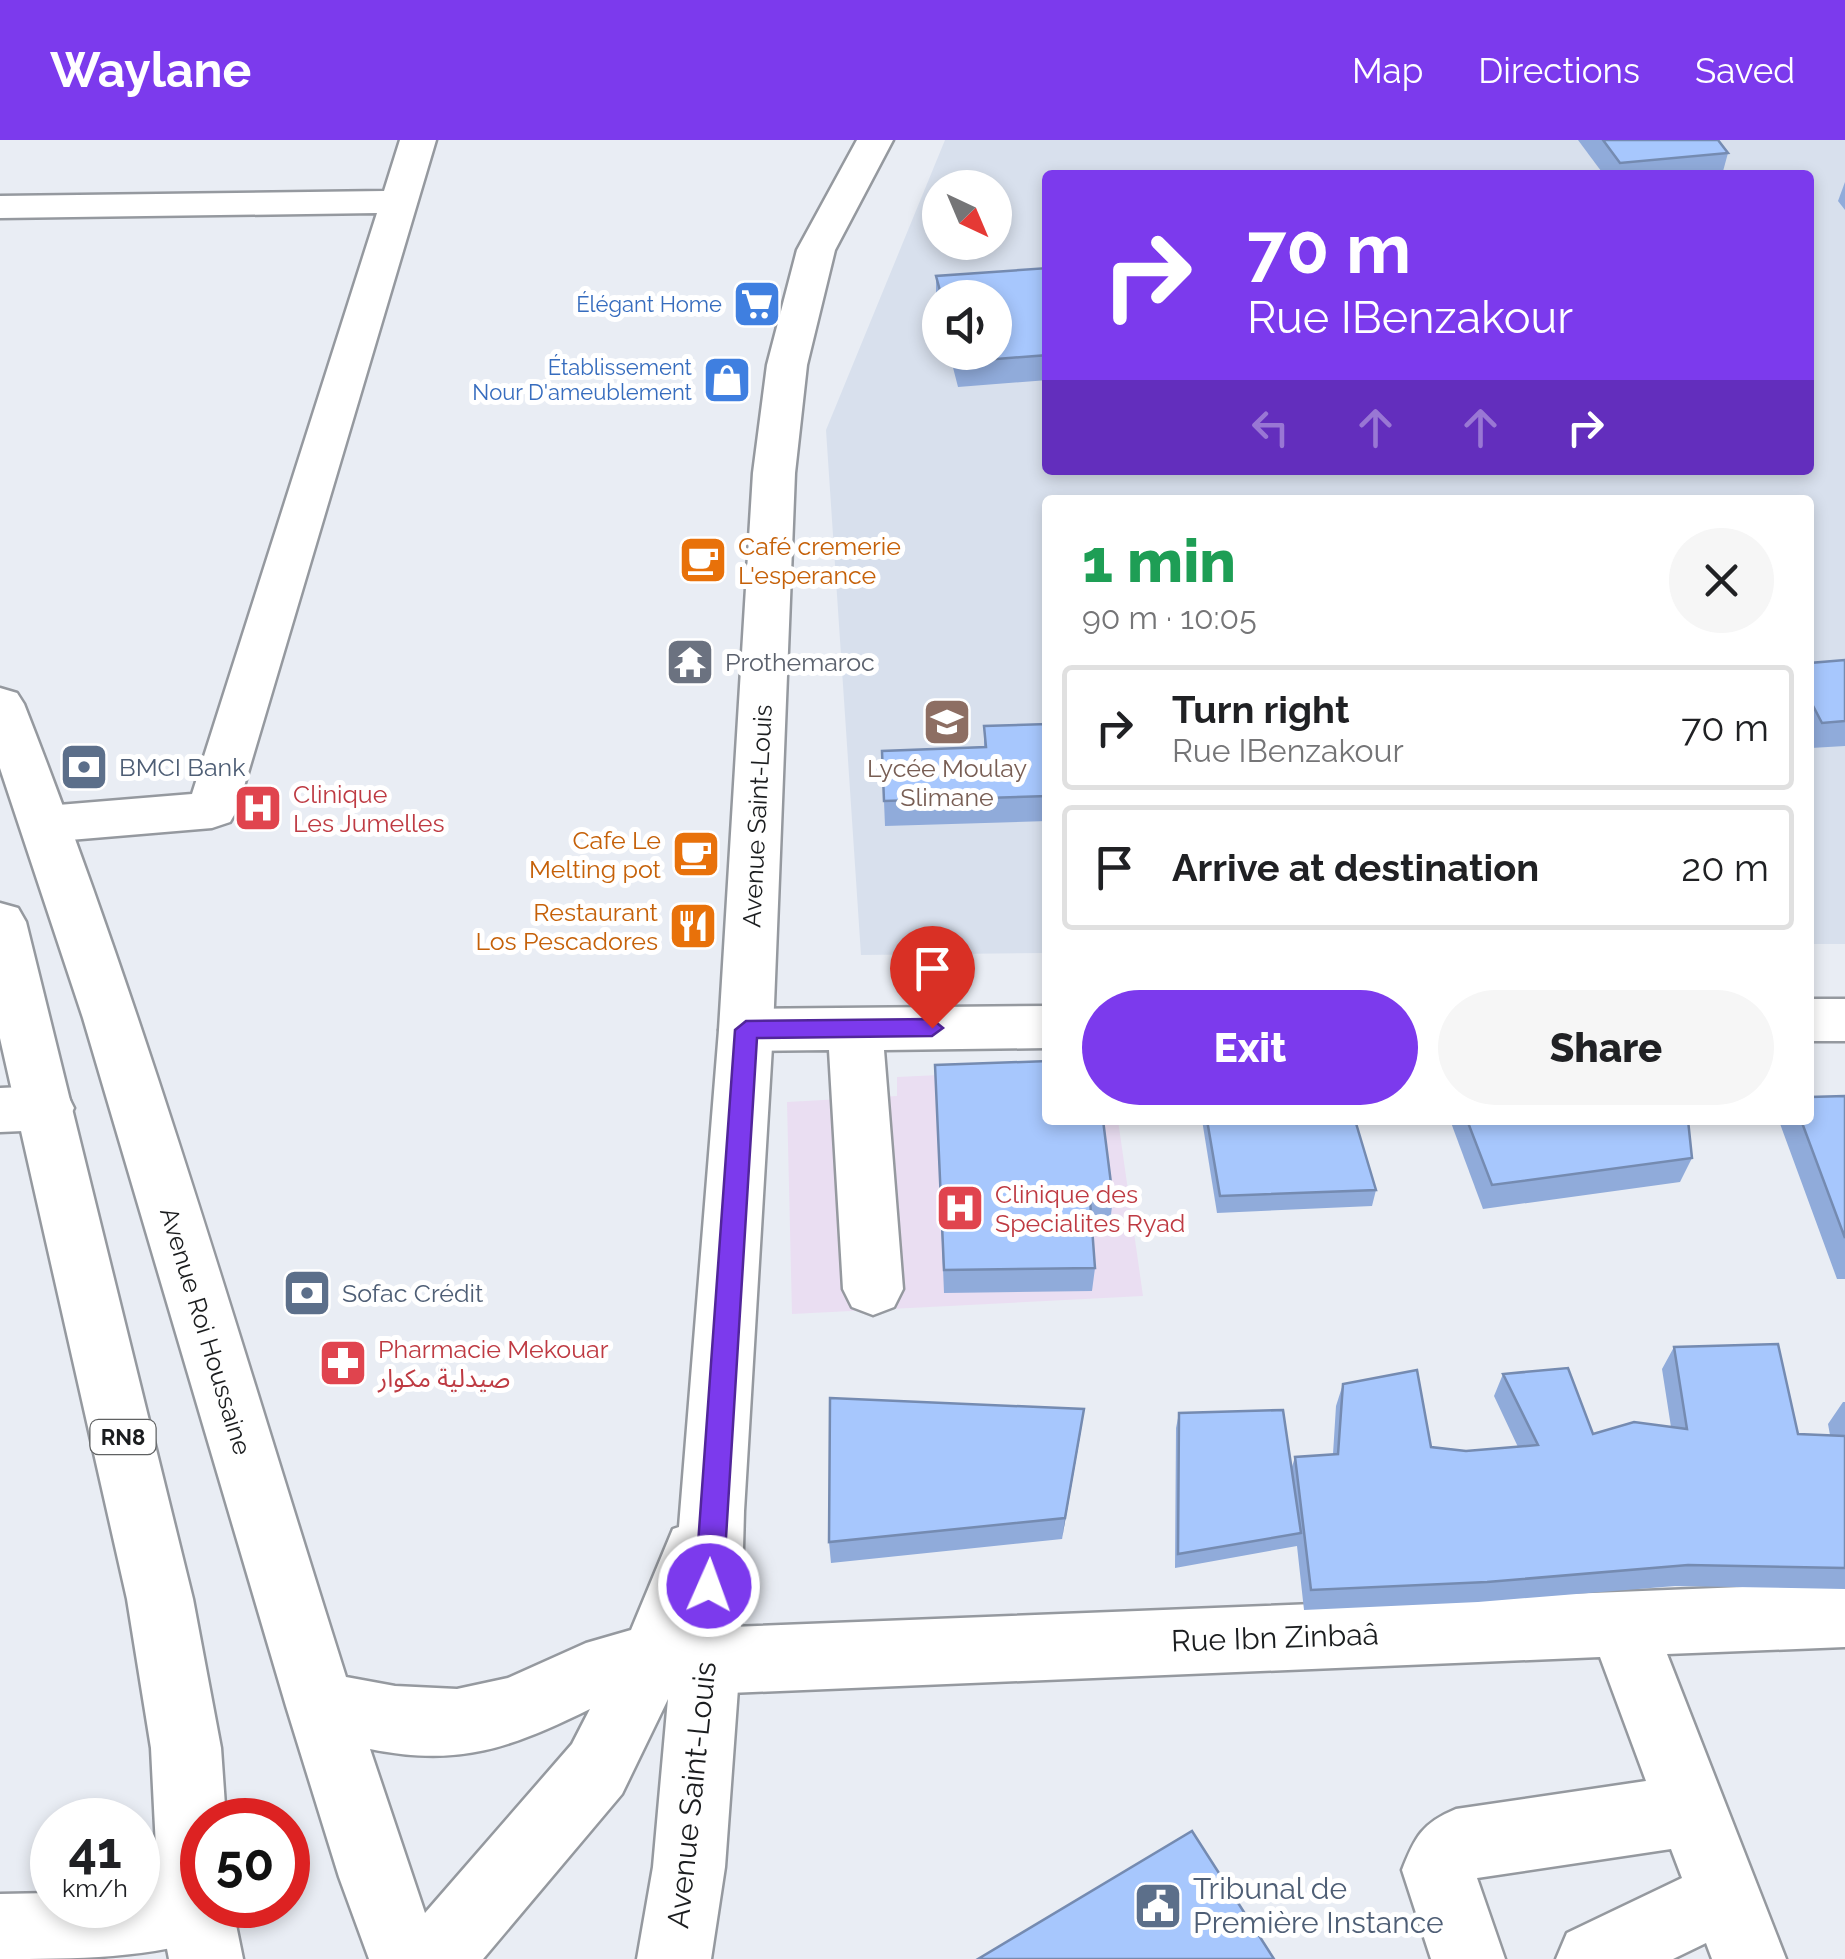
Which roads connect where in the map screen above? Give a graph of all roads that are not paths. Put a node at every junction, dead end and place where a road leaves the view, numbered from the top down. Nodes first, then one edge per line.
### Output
1 (418, 140) edge
2 (875, 140) edge
3 (402, 202) junction
4 (0, 208) edge
5 (0, 704) edge
6 (46, 824) junction
7 (0, 922) edge
8 (1814, 1020) edge
9 (1845, 1020) edge
10 (1042, 1027) edge
11 (855, 1028) junction
12 (746, 1030) junction
13 (23, 1109) edge
14 (873, 1289) dead end
15 (1845, 1615) edge
16 (1620, 1624) junction
17 (680, 1658) junction
18 (320, 1706) junction
19 (1694, 1810) junction
20 (1737, 1927) edge
21 (0, 1931) edge
22 (201, 1934) edge
23 (406, 1959) edge
24 (434, 1959) edge
25 (674, 1959) edge
26 (1468, 1959) edge
27 (1593, 1959) edge

1 - 3 main road
2 - 12 main road, Avenue Saint-Louis
3 - 4 main road
3 - 6 main road
5 - 6 main road, Avenue Roi Houssaine
6 - 18 main road, Avenue Roi Houssaine
7 - 13 main road, RN8
8 - 9 main road
10 - 11 main road
11 - 12 main road
11 - 14 main road
12 - 17 main road, Avenue Saint-Louis
13 - 22 main road, RN8
15 - 16 main road, Rue Ibn Zinbaâ
16 - 17 main road, Rue Ibn Zinbaâ
16 - 19 main road
17 - 18 main road, Rue Ibn Zinbaâ
17 - 24 main road, Avenue Saint-Louis
17 - 25 main road, Avenue Saint-Louis
18 - 23 main road, Avenue Roi Houssaine
19 - 20 main road
19 - 26 main road
20 - 27 main road
21 - 22 main road

